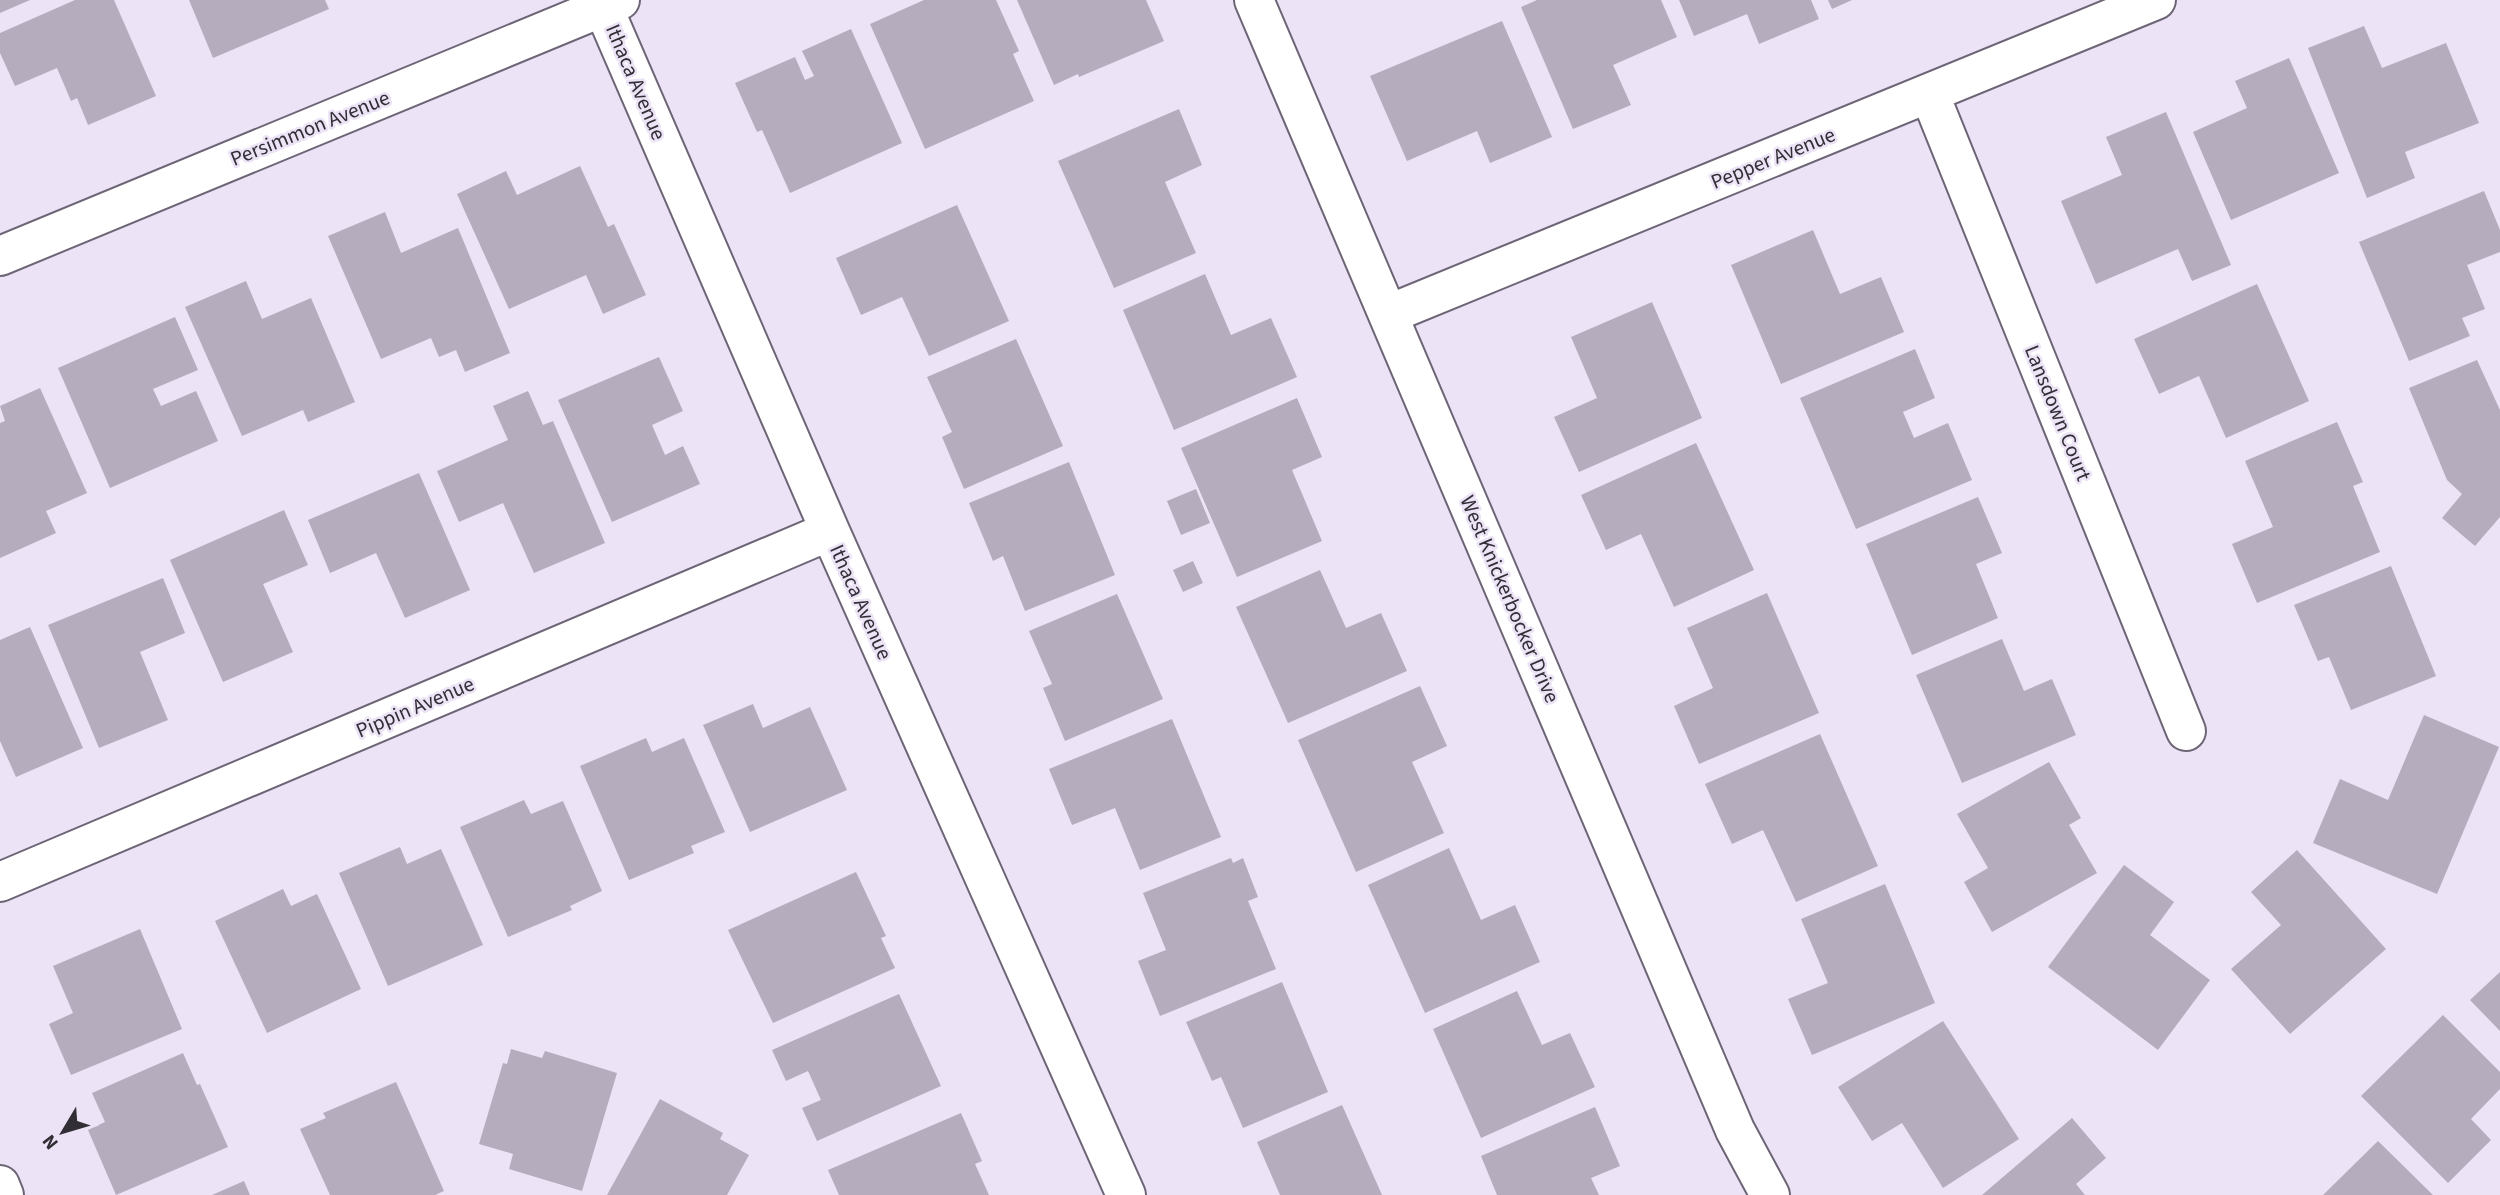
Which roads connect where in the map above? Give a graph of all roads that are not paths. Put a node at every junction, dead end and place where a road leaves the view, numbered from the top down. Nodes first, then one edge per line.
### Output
1 (1254, 0) edge
2 (2157, 0) edge
3 (611, 3) edge
4 (1930, 95) junction
5 (0, 256) edge
6 (1389, 314) junction
7 (830, 531) junction
8 (2186, 731) dead end
9 (0, 882) edge
10 (0, 1185) edge
11 (4, 1195) edge
12 (1126, 1195) edge
13 (1770, 1195) edge

1 - 6 street, West Knickerbocker Drive
2 - 4 street, Pepper Avenue
3 - 5 street, Persimmon Avenue
3 - 7 street, Ithaca Avenue
4 - 6 street, Pepper Avenue
4 - 8 street, Lansdown Court
6 - 13 street, West Knickerbocker Drive
7 - 9 street, Pippin Avenue
7 - 12 street, Ithaca Avenue
10 - 11 street

